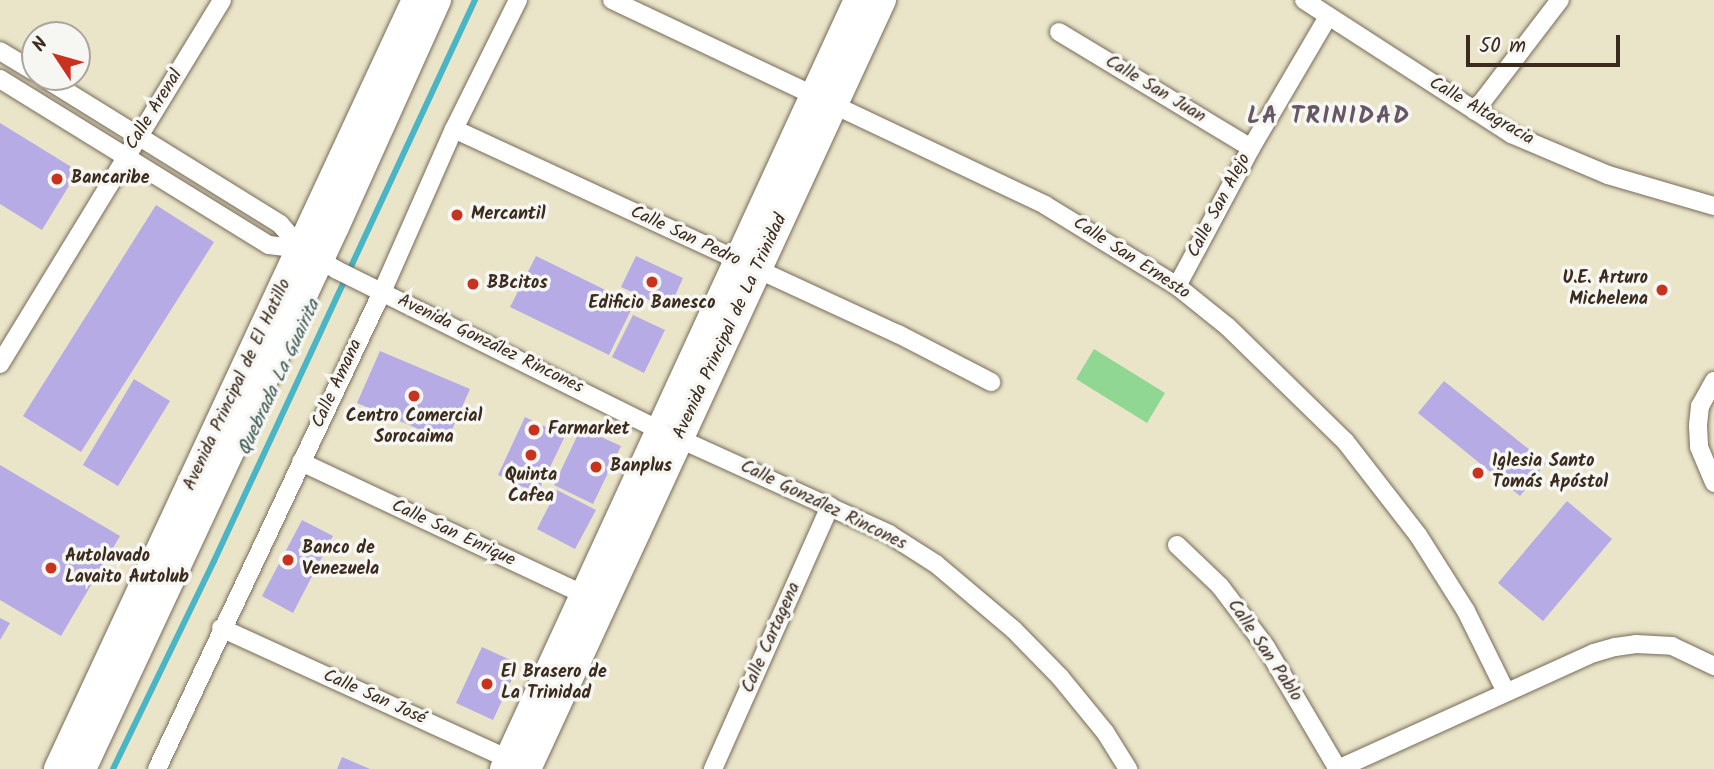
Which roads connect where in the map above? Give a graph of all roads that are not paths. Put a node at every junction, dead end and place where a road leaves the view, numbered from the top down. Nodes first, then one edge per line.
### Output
1 (416, 0) edge
2 (437, 0) edge
3 (518, 0) edge
4 (612, 0) edge
5 (858, 0) edge
6 (882, 0) edge
7 (1304, 0) edge
8 (1560, 0) edge
9 (218, 1) edge
10 (1328, 17) junction
11 (1059, 32) dead end
12 (0, 51) edge
13 (21, 64) edge
14 (0, 79) edge
15 (66, 91) edge
16 (824, 100) junction
17 (1475, 111) junction
18 (454, 129) junction
19 (140, 136) junction
20 (1251, 148) junction
21 (127, 156) junction
22 (1714, 206) edge
23 (320, 259) junction
24 (748, 266) junction
25 (1177, 286) junction
26 (380, 291) junction
27 (0, 364) edge
28 (1714, 381) edge
29 (991, 382) dead end
30 (670, 434) junction
31 (302, 462) junction
32 (1714, 482) edge
33 (830, 506) junction
34 (1177, 545) dead end
35 (595, 600) junction
36 (221, 628) junction
37 (1714, 666) edge
38 (1506, 692) junction
39 (517, 766) edge
40 (58, 769) edge
41 (82, 769) edge
42 (157, 769) edge
43 (713, 769) edge
44 (1128, 769) edge
45 (1338, 769) edge

1 - 23 main road, Avenida Principal de El Hatillo
2 - 23 main road, Avenida Principal de El Hatillo
3 - 18 street, Calle Amana
4 - 16 street, Calle San Ernesto
5 - 16 main road, Avenida Principal de La Trinidad
6 - 16 main road, Avenida Principal de La Trinidad
7 - 10 street, Calle Altagracia
8 - 17 street
9 - 19 street, Calle Arenal
10 - 17 street, Calle Altagracia
10 - 20 street, Calle San Alejo
11 - 20 street, Calle San Juan
12 - 13 street
14 - 21 street, Avenida González Rincones
15 - 19 street, Avenida González Rincones
16 - 24 main road, Avenida Principal de La Trinidad
16 - 25 street, Calle San Ernesto
17 - 22 street, Calle Altagracia
18 - 24 street, Calle San Pedro
18 - 26 street, Calle Amana
19 - 21 street, Calle Arenal
19 - 23 street, Avenida González Rincones
20 - 25 street, Calle San Alejo
21 - 23 street, Avenida González Rincones
21 - 27 street, Calle Arenal
23 - 26 street, Avenida González Rincones
23 - 40 main road, Avenida Principal de El Hatillo
23 - 41 main road, Avenida Principal de El Hatillo
24 - 29 street, Calle San Pedro
24 - 30 main road, Avenida Principal de La Trinidad
25 - 38 street, Calle San Ernesto
26 - 30 street, Avenida González Rincones
26 - 31 street, Calle Amana
28 - 32 street
30 - 33 street, Calle González Rincones
30 - 35 main road, Avenida Principal de La Trinidad
31 - 35 street, Calle San Enrique
31 - 36 street, Calle Amana
33 - 43 street, Calle Cartagena
33 - 44 street, Calle González Rincones
34 - 45 street, Calle San Pablo
35 - 39 main road, Avenida Principal de La Trinidad
36 - 39 street, Calle San José
36 - 42 street, Calle Amana
37 - 38 street
38 - 45 street

